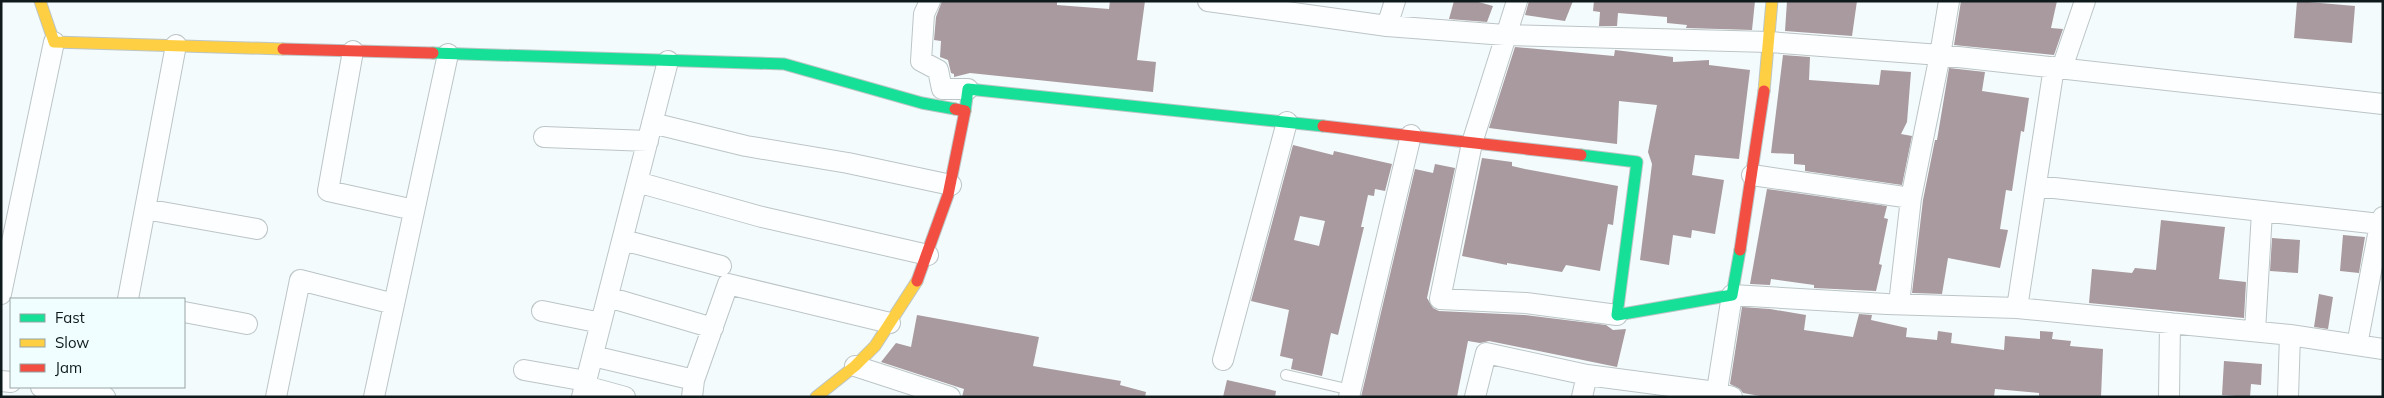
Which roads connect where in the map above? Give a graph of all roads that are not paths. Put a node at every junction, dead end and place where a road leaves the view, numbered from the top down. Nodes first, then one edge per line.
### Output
1 (40, 1) edge
2 (930, 1) edge
3 (1208, 1) edge
4 (1395, 1) edge
5 (1517, 1) edge
6 (1772, 1) edge
7 (1949, 1) edge
8 (2085, 1) edge
9 (1387, 26) junction
10 (1504, 35) junction
11 (54, 42) junction
12 (1769, 42) junction
13 (176, 45) junction
14 (353, 51) junction
15 (448, 54) junction
16 (1940, 54) junction
17 (668, 61) junction
18 (2058, 68) junction
19 (968, 89) junction
20 (2383, 104) edge
21 (965, 111) junction
22 (1287, 122) junction
23 (650, 132) junction
24 (1410, 134) junction
25 (544, 137) dead end
26 (1472, 143) junction
27 (1752, 175) junction
28 (637, 182) junction
29 (951, 185) junction
30 (2036, 186) junction
31 (1911, 198) junction
32 (145, 209) junction
33 (414, 210) junction
34 (2262, 212) junction
35 (2381, 220) edge
36 (258, 229) dead end
37 (623, 240) junction
38 (928, 255) junction
39 (721, 266) dead end
40 (1, 294) edge
41 (1732, 295) junction
42 (608, 297) junction
43 (128, 298) edge
44 (394, 304) junction
45 (1899, 304) junction
46 (2017, 308) junction
47 (542, 311) dead end
48 (185, 312) edge
49 (1616, 315) junction
50 (601, 323) junction
51 (2170, 323) junction
52 (247, 324) dead end
53 (890, 324) junction
54 (712, 328) junction
55 (2255, 331) junction
56 (2290, 335) junction
57 (2357, 345) junction
58 (2383, 349) edge
59 (593, 356) junction
60 (1223, 360) dead end
61 (855, 366) junction
62 (524, 370) dead end
63 (1587, 374) junction
64 (1286, 375) dead end
65 (48, 388) edge
66 (584, 388) edge
67 (693, 388) edge
68 (1350, 394) edge
69 (1721, 395) edge
70 (107, 397) edge
71 (276, 397) edge
72 (374, 397) edge
73 (625, 397) edge
74 (816, 397) edge
75 (950, 397) edge
76 (1475, 397) edge
77 (1582, 397) edge
78 (2169, 397) edge
79 (2288, 397) edge

1 - 11 street
2 - 19 street
3 - 9 street
4 - 9 street
5 - 10 street
6 - 12 street
7 - 16 street
8 - 18 street
9 - 10 street
10 - 12 street
10 - 26 street
11 - 13 street
11 - 40 street
12 - 16 street
12 - 27 street
13 - 14 street
13 - 32 street
14 - 15 street
14 - 33 street
15 - 17 street
15 - 33 street
16 - 18 street
16 - 31 street
17 - 21 street
17 - 23 street
18 - 20 street
18 - 30 street
19 - 21 street
19 - 22 street
21 - 29 street
22 - 24 street
22 - 60 street
23 - 25 street
23 - 28 street
23 - 29 street
24 - 26 street
24 - 68 street
26 - 49 street
26 - 49 street
27 - 31 street
27 - 41 street
28 - 37 street
28 - 38 street
29 - 38 street
30 - 34 street
30 - 46 street
31 - 45 street
32 - 36 street
32 - 43 street
33 - 44 street
34 - 35 street
34 - 55 street
35 - 57 street
37 - 39 street
37 - 42 street
38 - 53 street
41 - 45 street
41 - 49 street
41 - 69 street
42 - 50 street
42 - 54 street
44 - 71 street
44 - 72 street
45 - 46 street
46 - 51 street
47 - 50 street
48 - 52 street
50 - 59 street
51 - 55 street
51 - 78 street
53 - 54 street
53 - 61 street
54 - 67 street
55 - 56 street
56 - 57 street
56 - 79 street
57 - 58 street
59 - 66 street
59 - 67 street
61 - 74 street
61 - 75 street
62 - 66 street
63 - 69 street
63 - 76 street
63 - 77 street
64 - 68 lane
65 - 70 street
66 - 73 street

